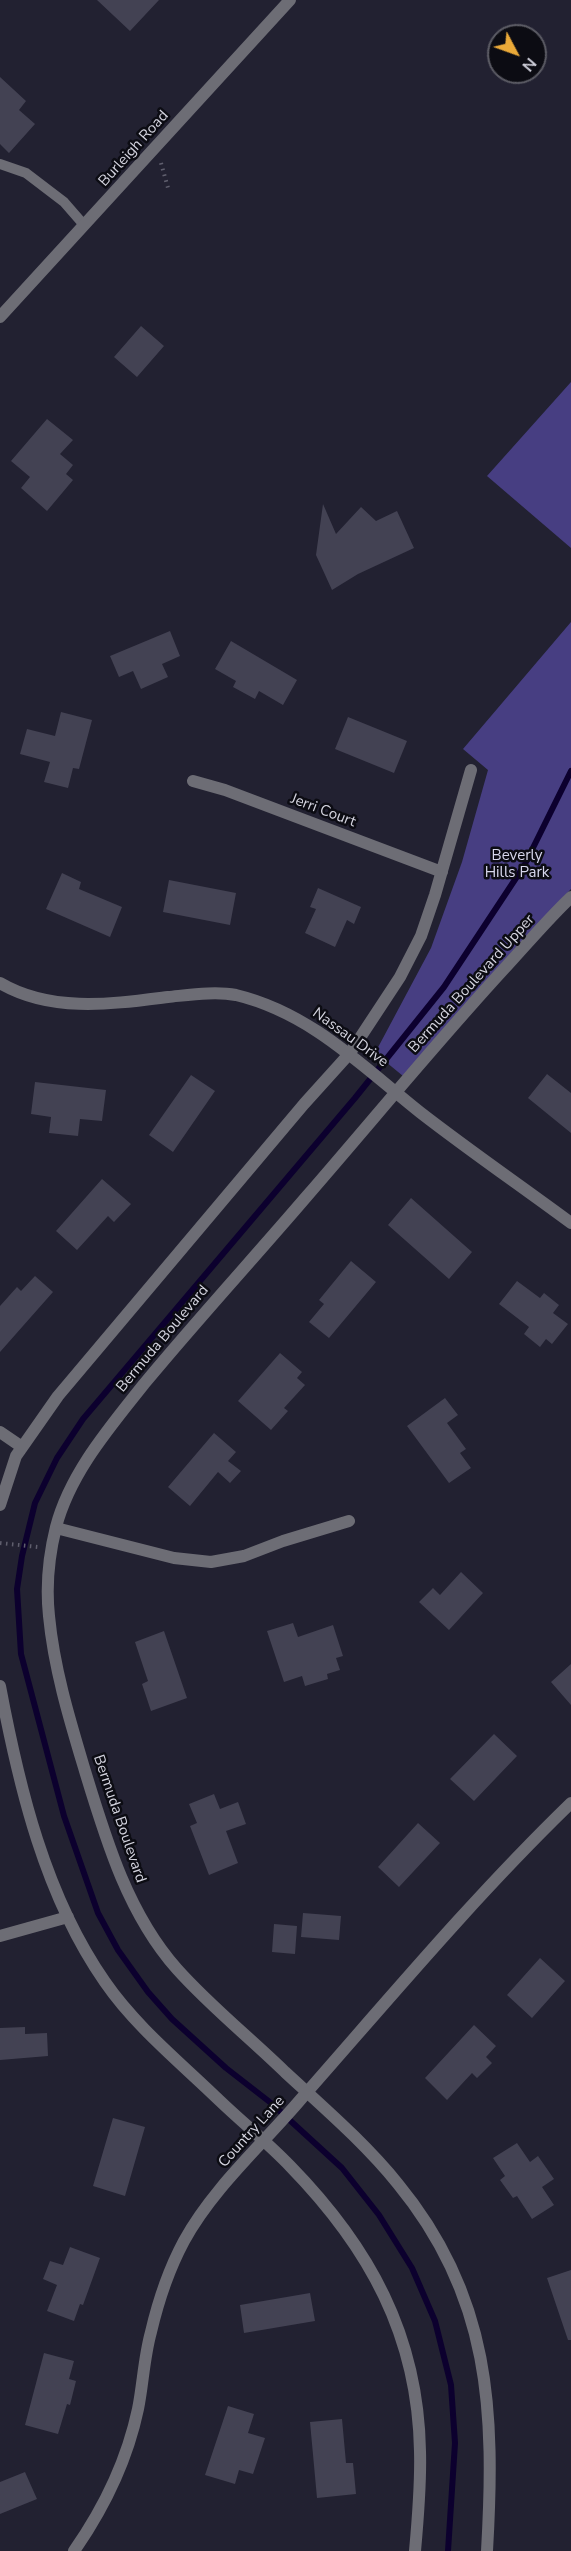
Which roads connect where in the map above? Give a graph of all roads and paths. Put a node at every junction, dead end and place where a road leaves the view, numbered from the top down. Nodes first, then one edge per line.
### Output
1 (290, 0) edge
2 (156, 147) junction
3 (0, 164) edge
4 (168, 188) dead end
5 (84, 225) junction
6 (0, 317) edge
7 (471, 770) dead end
8 (193, 781) dead end
9 (442, 872) junction
10 (571, 897) edge
11 (0, 982) edge
12 (350, 1053) junction
13 (391, 1088) junction
14 (571, 1223) edge
15 (0, 1432) edge
16 (22, 1447) junction
17 (0, 1505) edge
18 (349, 1521) dead end
19 (56, 1528) junction
20 (2, 1543) edge
21 (43, 1548) dead end
22 (0, 1686) edge
23 (571, 1803) edge
24 (68, 1917) junction
25 (0, 1936) edge
26 (307, 2092) junction
27 (263, 2140) junction
28 (74, 2551) edge
29 (415, 2551) edge
30 (487, 2551) edge

1 - 2 street, Burleigh Road
2 - 4 path
2 - 5 street, Burleigh Road
3 - 5 lane
5 - 6 street, Burleigh Road
7 - 9 street
8 - 9 street, Jerri Court
9 - 12 street
10 - 13 street, Bermuda Boulevard Upper
11 - 12 street, Nassau Drive
12 - 13 street, Nassau Drive
12 - 16 street
13 - 14 street, Nassau Drive
13 - 19 street, Bermuda Boulevard
15 - 16 street
16 - 17 street
18 - 19 street
19 - 26 street, Bermuda Boulevard
20 - 21 path
22 - 24 street
23 - 26 street, Country Lane
24 - 25 street
24 - 27 street
26 - 27 street, Country Lane
26 - 30 street, Bermuda Boulevard
27 - 28 street, Country Lane
27 - 29 street

